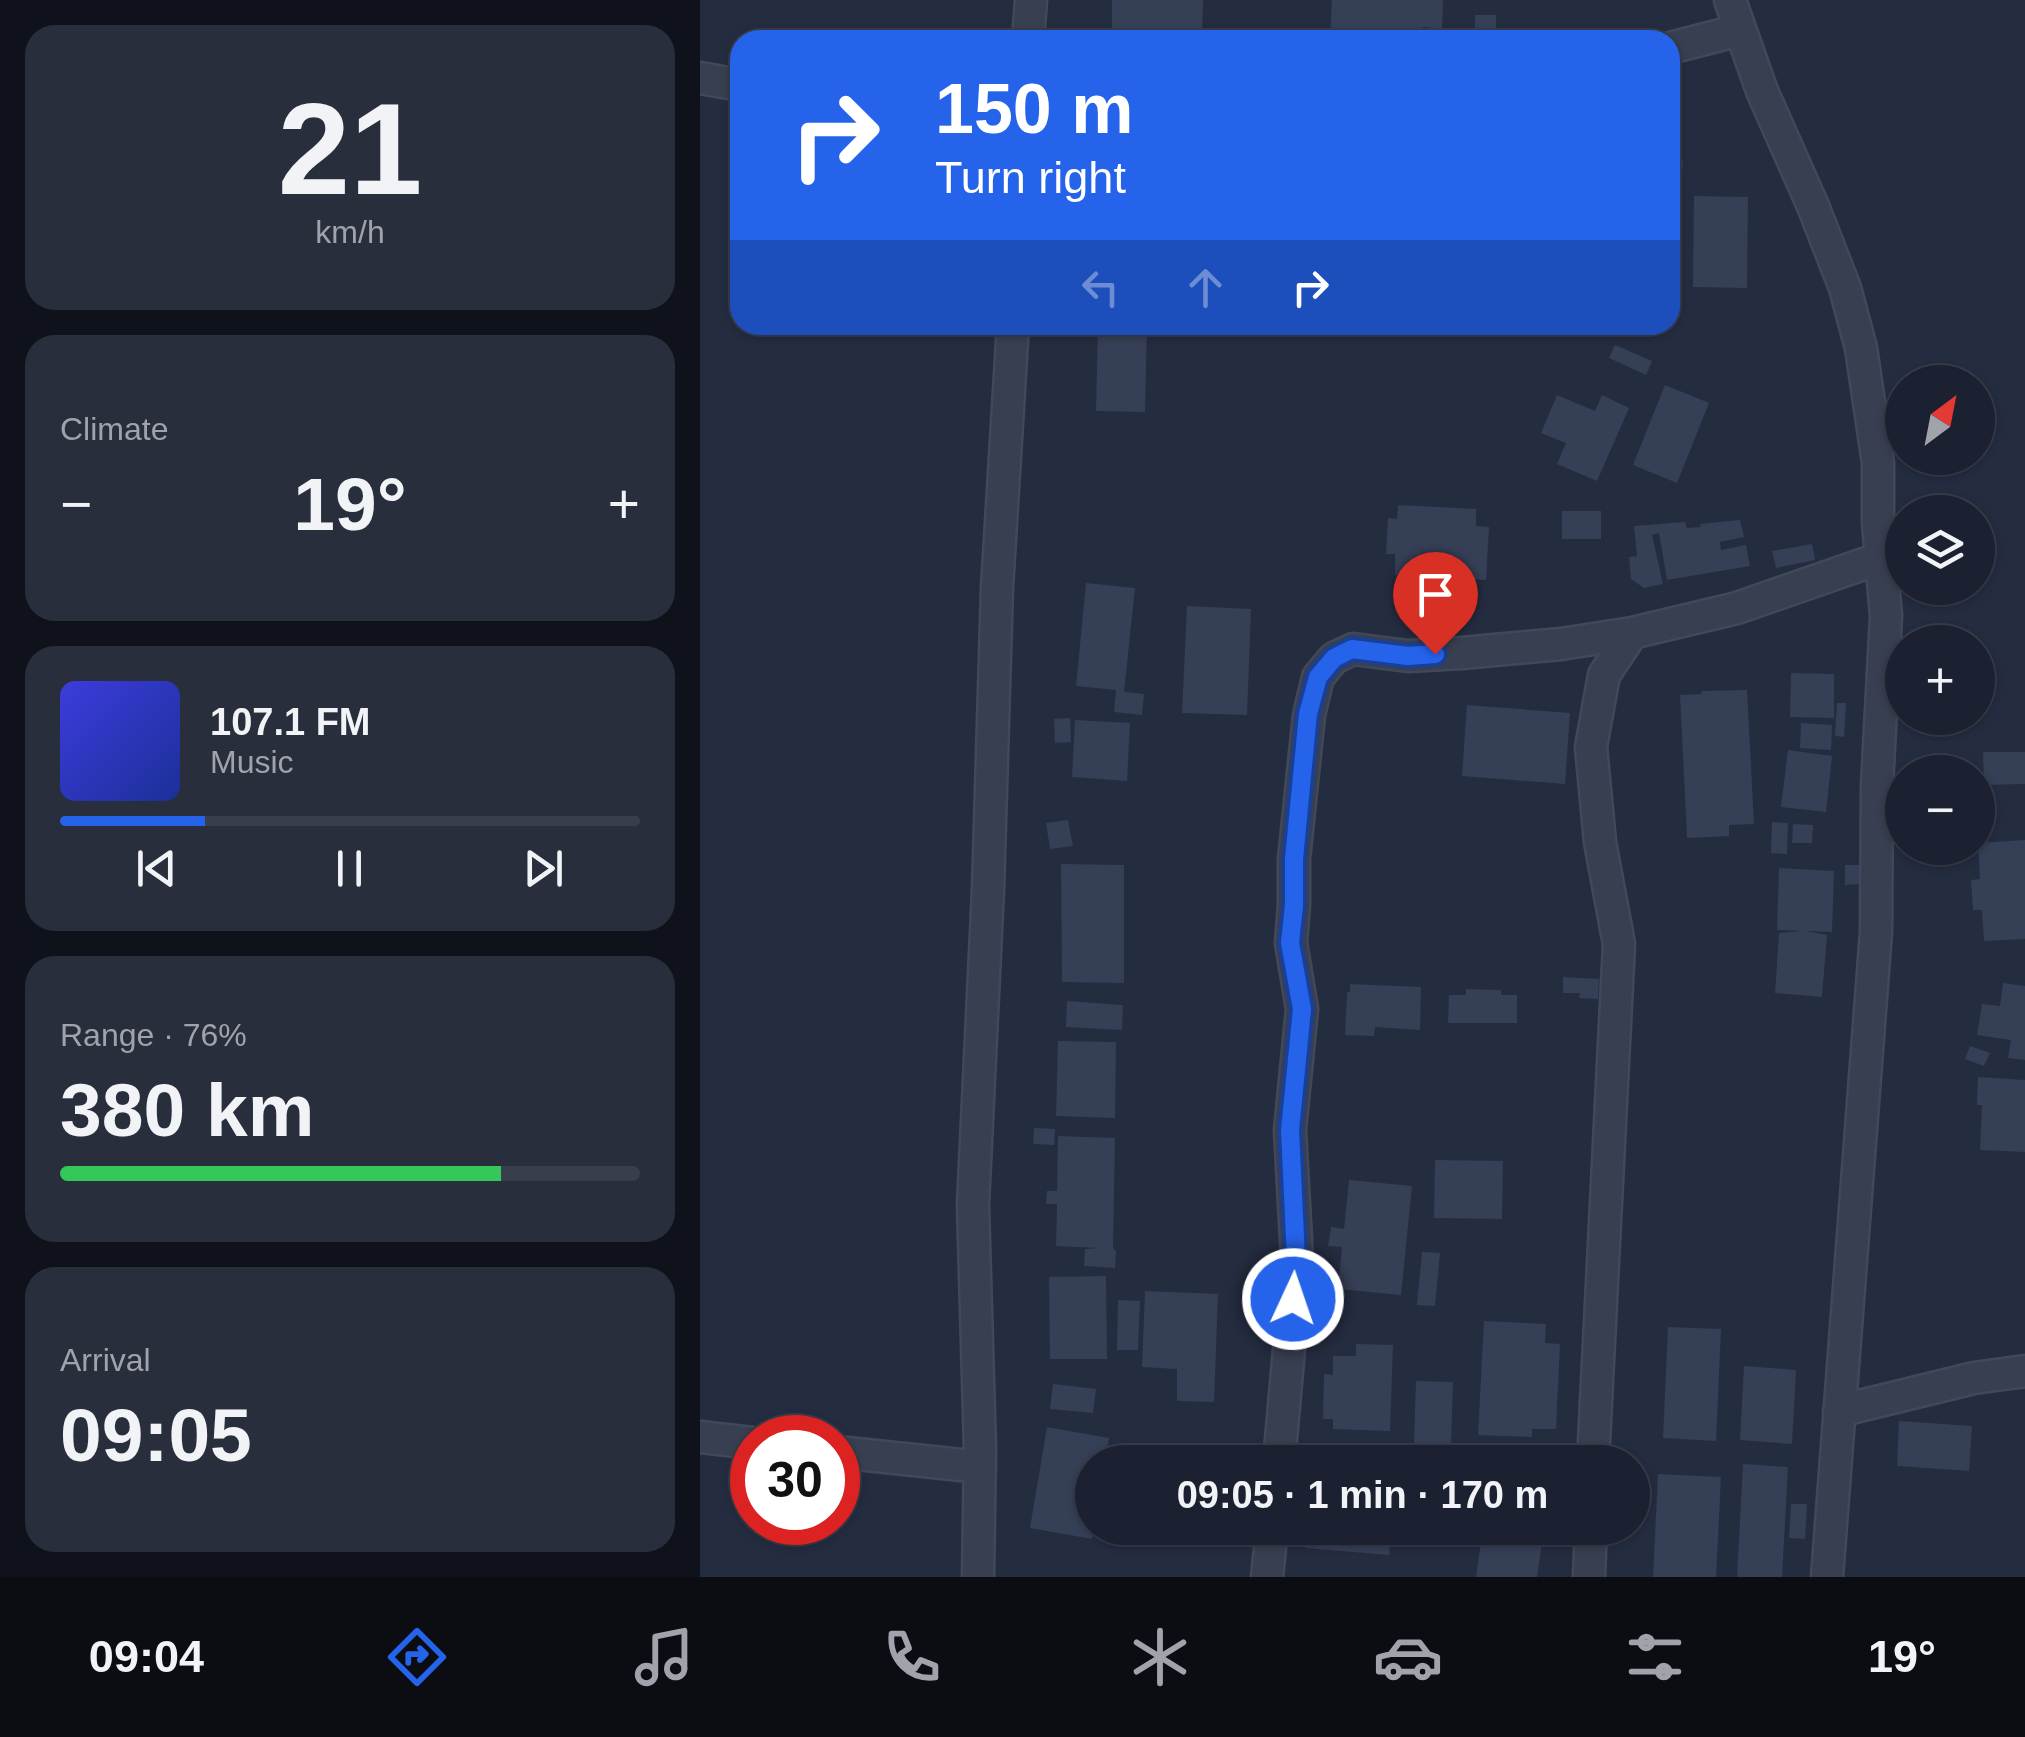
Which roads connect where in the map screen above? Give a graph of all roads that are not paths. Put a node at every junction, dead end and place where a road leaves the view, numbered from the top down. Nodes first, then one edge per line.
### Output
1 (1031, 0) edge
2 (1730, 0) edge
3 (1029, 30) edge
4 (1740, 30) junction
5 (1680, 45) edge
6 (700, 78) edge
7 (730, 83) edge
8 (1012, 335) edge
9 (1881, 558) junction
10 (1632, 632) junction
11 (2025, 1371) edge
12 (1840, 1411) junction
13 (700, 1438) edge
14 (730, 1441) edge
15 (1280, 1445) edge
16 (1594, 1445) edge
17 (860, 1454) edge
18 (980, 1467) junction
19 (1271, 1545) edge
20 (1589, 1545) edge
21 (978, 1577) edge
22 (1268, 1577) edge
23 (1588, 1577) edge
24 (1827, 1577) edge

1 - 3 street
2 - 4 street
4 - 5 street
4 - 9 street
6 - 7 street
8 - 18 street
9 - 10 street
9 - 12 street
10 - 15 street
10 - 16 street
11 - 12 street
12 - 24 street
13 - 14 street
17 - 18 street
18 - 21 street
19 - 22 street
20 - 23 street

